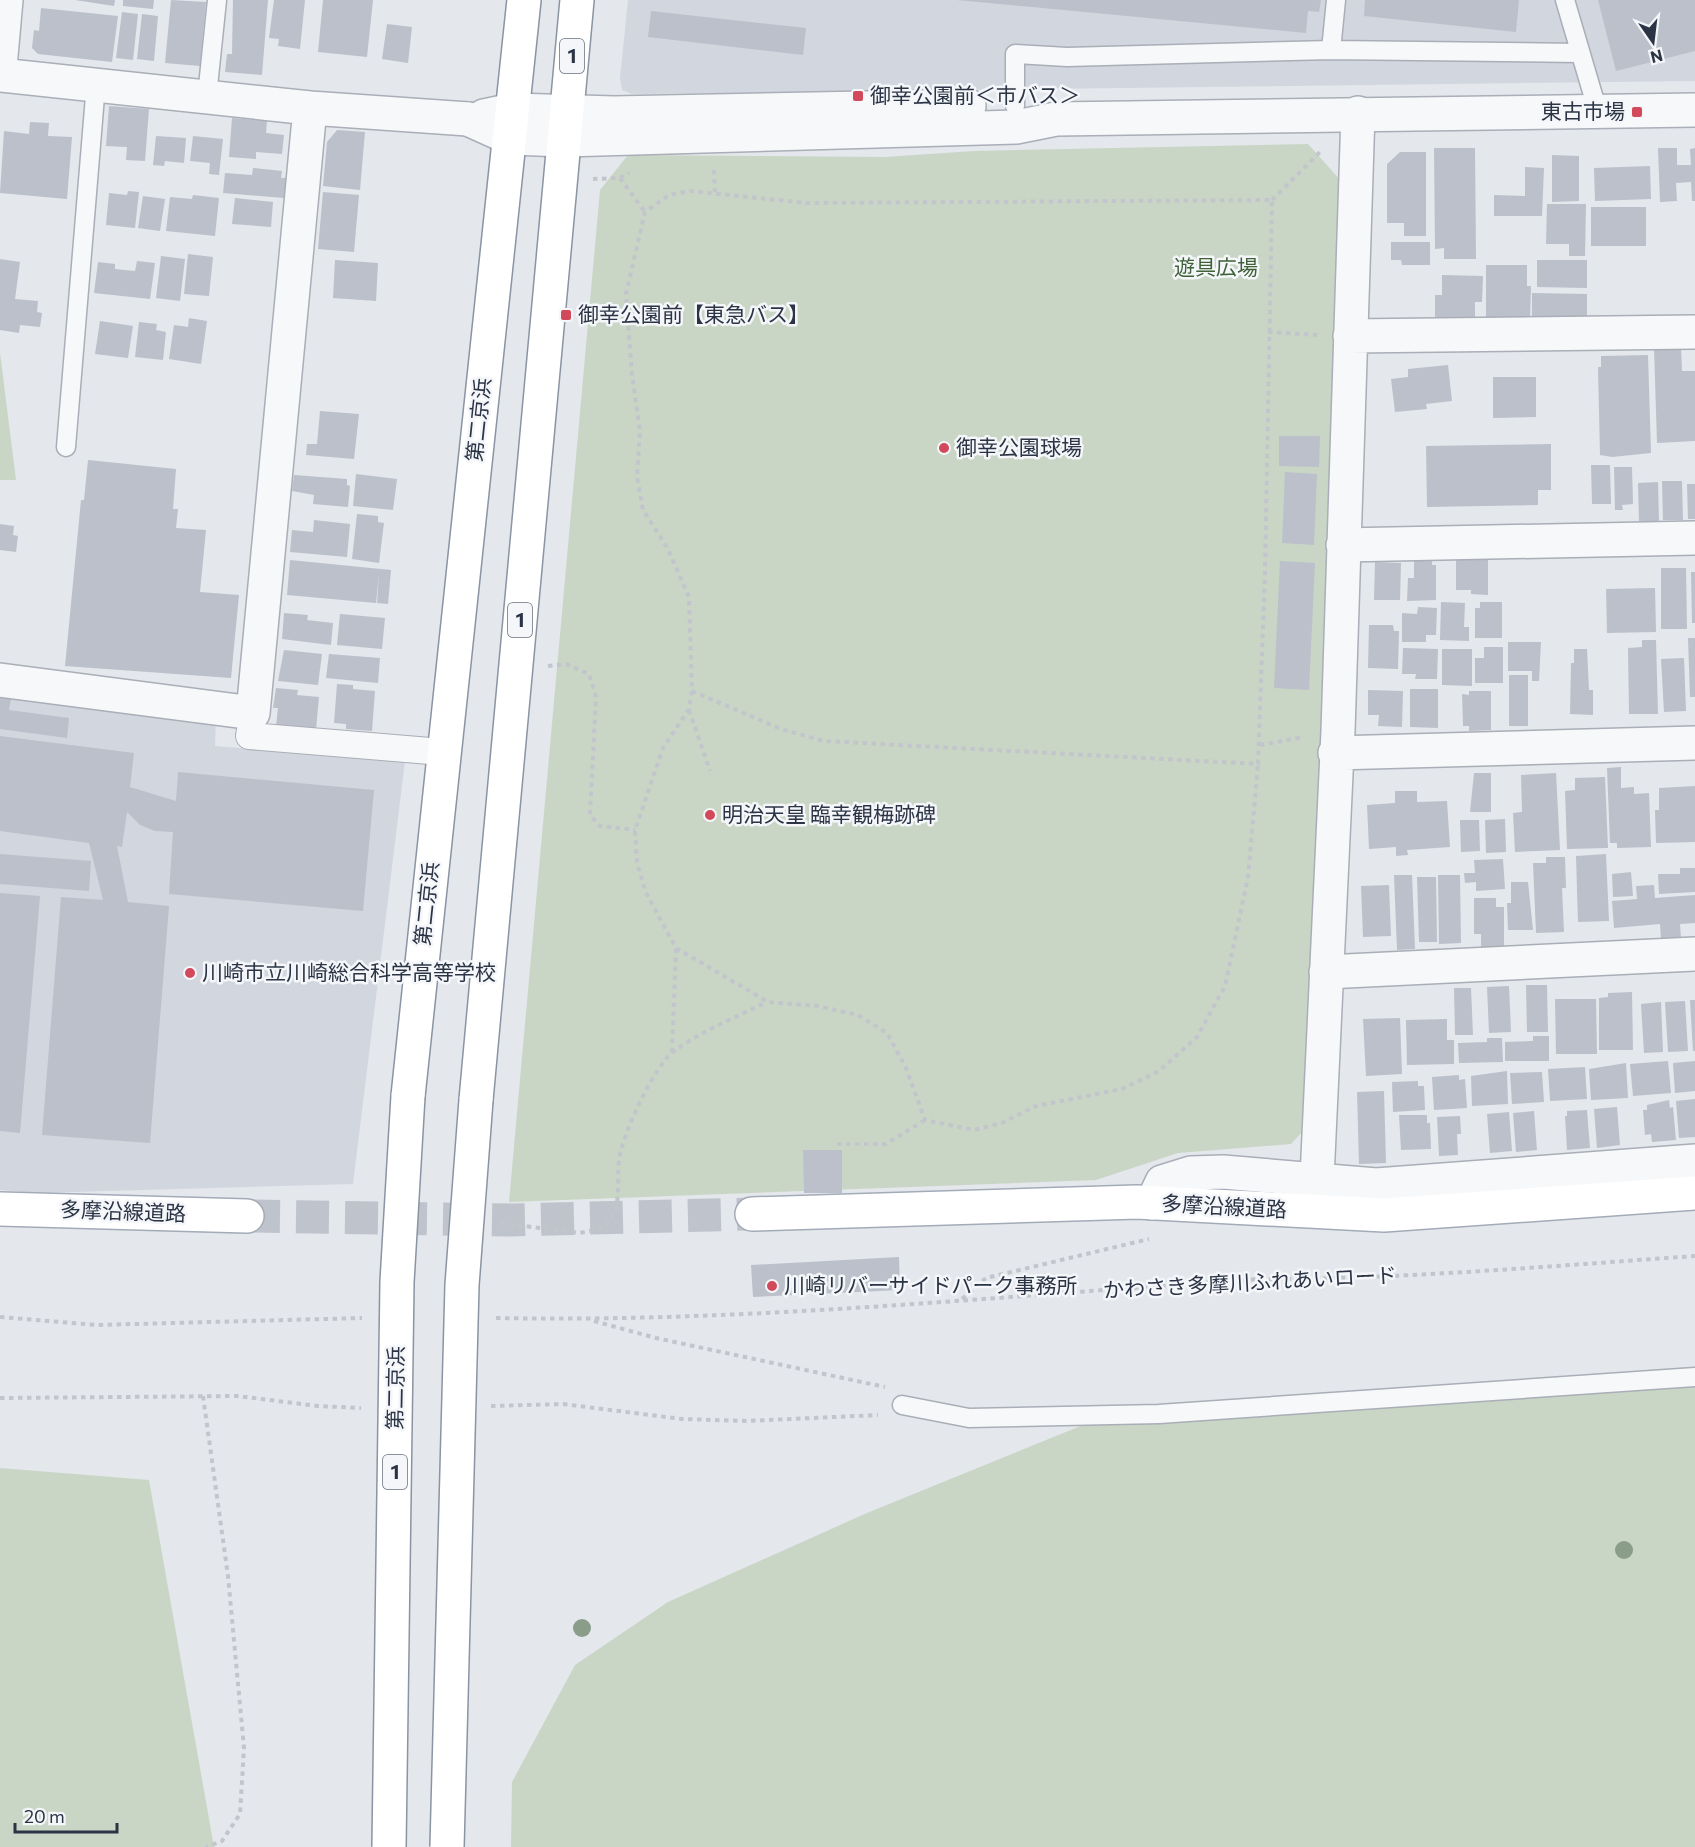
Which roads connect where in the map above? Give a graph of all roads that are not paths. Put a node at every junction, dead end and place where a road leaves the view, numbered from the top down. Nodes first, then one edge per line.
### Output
1 (6, 0) edge
2 (217, 0) edge
3 (524, 0) edge
4 (577, 0) edge
5 (1336, 0) edge
6 (1564, 0) edge
7 (1331, 50) junction
8 (1579, 53) junction
9 (0, 67) edge
10 (0, 75) edge
11 (96, 84) junction
12 (207, 96) junction
13 (1015, 106) junction
14 (310, 108) junction
15 (1695, 110) edge
16 (1598, 112) junction
17 (1358, 113) junction
18 (1056, 119) junction
19 (512, 124) junction
20 (566, 126) junction
21 (1695, 332) edge
22 (1350, 336) junction
23 (66, 447) dead end
24 (1695, 538) edge
25 (1343, 545) junction
26 (0, 680) edge
27 (253, 713) junction
28 (1337, 742) junction
29 (1695, 743) edge
30 (442, 752) junction
31 (1695, 954) edge
32 (1326, 972) junction
33 (1695, 1161) edge
34 (1317, 1178) junction
35 (1695, 1193) edge
36 (1152, 1203) junction
37 (0, 1209) edge
38 (752, 1214) tunnel mouth
39 (247, 1216) tunnel mouth
40 (1695, 1377) edge
41 (902, 1405) road end
42 (389, 1847) edge
43 (447, 1847) edge

1 - 9 street
2 - 12 lane
3 - 19 main road, 第二京浜 / 1
4 - 20 main road, 1
5 - 7 lane
6 - 8 lane
7 - 8 lane
7 - 13 lane
8 - 16 lane
10 - 11 street
11 - 12 street
11 - 23 lane
12 - 14 street
13 - 18 street
13 - 20 street
14 - 19 street
14 - 27 street
15 - 16 street
16 - 17 street
17 - 18 street
17 - 22 street
18 - 20 street
19 - 20 street
19 - 30 main road, 第二京浜 / 1
20 - 43 main road, 1, bridge
21 - 22 street
22 - 25 street
24 - 25 street
25 - 28 street
26 - 27 street
27 - 30 street
28 - 29 street
28 - 32 street
30 - 42 main road, 第二京浜 / 1, bridge
31 - 32 street
32 - 34 street
33 - 34 street
34 - 36 street
35 - 36 main road, 多摩沿線道路
36 - 38 main road, 多摩沿線道路
37 - 39 main road, 多摩沿線道路
40 - 41 lane

